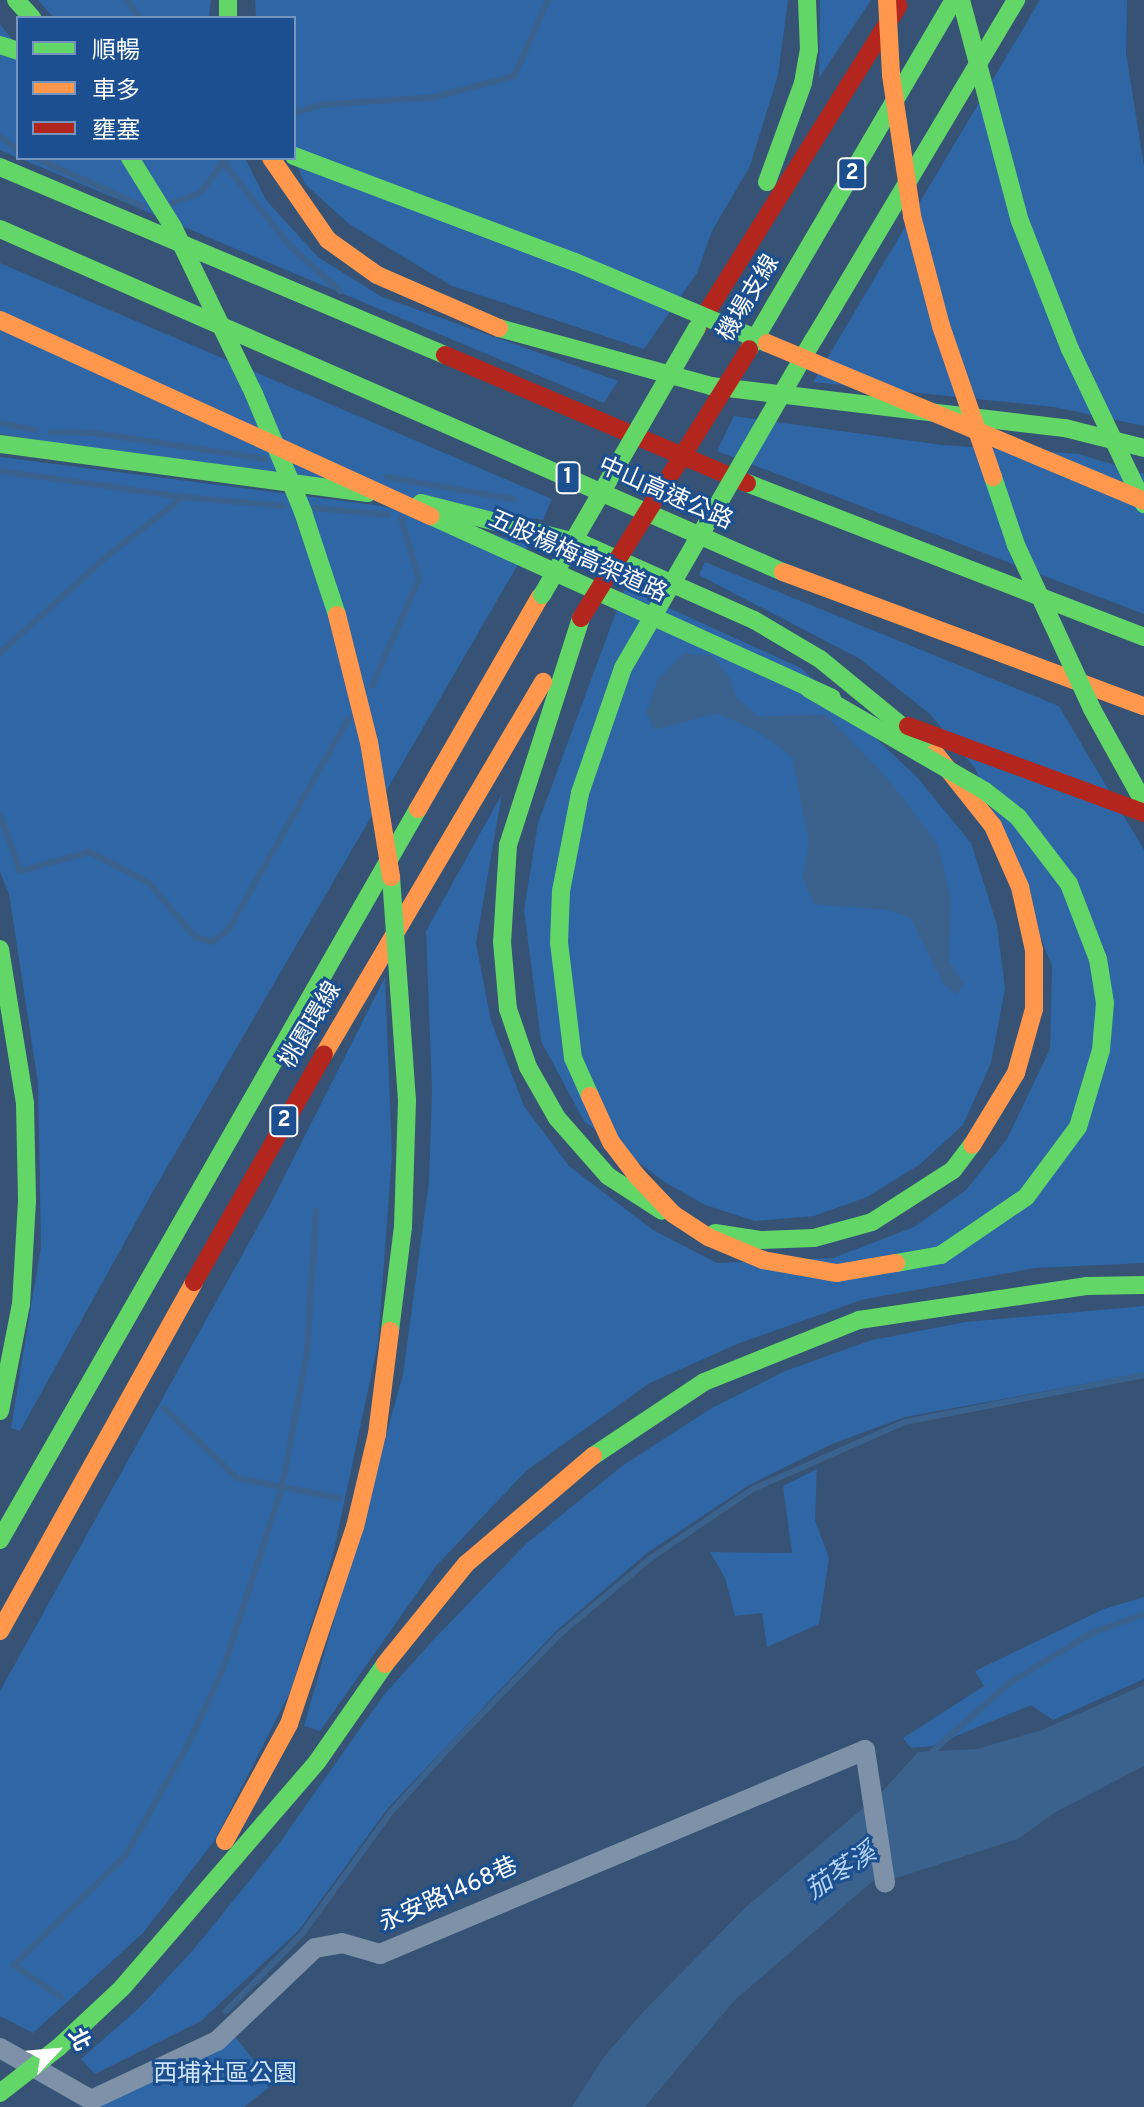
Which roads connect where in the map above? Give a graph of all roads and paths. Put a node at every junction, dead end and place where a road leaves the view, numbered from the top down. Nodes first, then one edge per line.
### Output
1 (16, 0) edge
2 (807, 0) edge
3 (887, 0) edge
4 (901, 0) edge
5 (954, 0) edge
6 (961, 0) edge
7 (1016, 0) edge
8 (30, 16) edge
9 (296, 157) edge
10 (131, 160) edge
11 (272, 160) edge
12 (0, 167) edge
13 (0, 229) edge
14 (719, 291) junction
15 (0, 320) edge
16 (0, 444) edge
17 (1144, 448) edge
18 (1144, 503) edge
19 (540, 597) joint
20 (581, 618) junction
21 (1144, 637) edge
22 (809, 689) junction
23 (1144, 706) edge
24 (1144, 803) edge
25 (1144, 813) edge
26 (0, 949) edge
27 (1144, 1285) edge
28 (0, 1411) edge
29 (0, 1540) edge
30 (0, 1631) edge
31 (885, 1883) dead end
32 (169, 1932) junction
33 (0, 2048) edge
34 (0, 2093) edge

1 - 8 highway
2 - 14 highway
3 - 24 highway, bridge
4 - 14 highway, 機場支線 / 2
5 - 20 highway, 機場支線 / 2, bridge
6 - 18 highway, bridge
7 - 22 highway, bridge
9 - 18 highway, bridge
10 - 32 highway, bridge
11 - 17 highway
12 - 21 highway, 中山高速公路
13 - 23 highway, 中山高速公路 / 1
14 - 19 highway, 機場支線 / 2, bridge
15 - 22 highway, 五股楊梅高架道路, bridge
16 - 20 highway
19 - 29 highway, 桃園環線 / 2
20 - 30 highway, 桃園環線 / 2
22 - 25 highway, 五股楊梅高架道路, bridge
26 - 28 highway
27 - 32 highway
31 - 33 street, 永安路1468巷
32 - 34 highway, bridge

